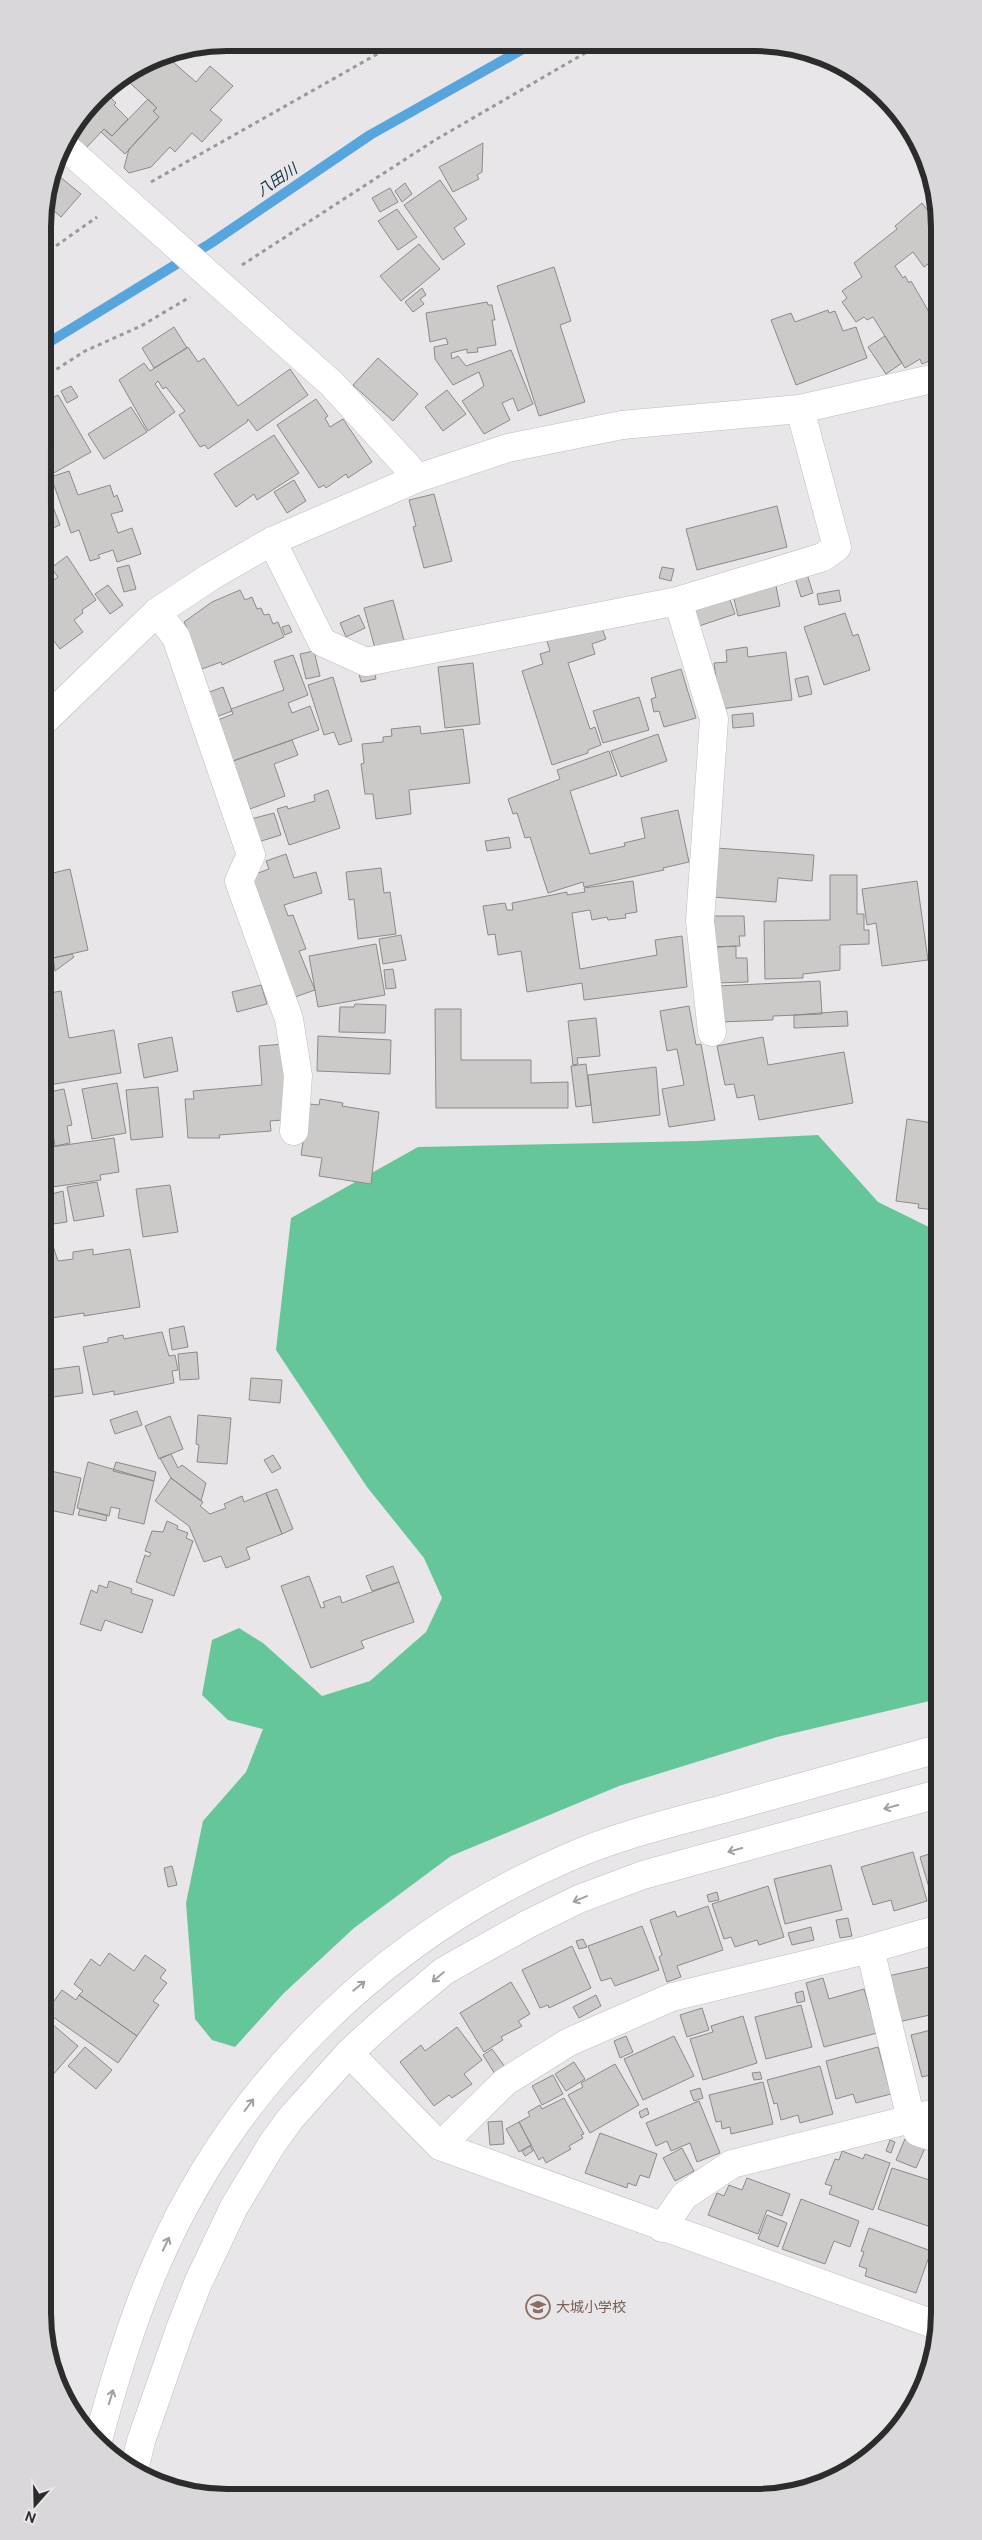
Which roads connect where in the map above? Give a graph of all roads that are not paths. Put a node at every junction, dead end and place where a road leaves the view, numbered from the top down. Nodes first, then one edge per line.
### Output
1 (69, 150) edge
2 (931, 379) edge
3 (800, 409) junction
4 (418, 478) junction
5 (272, 541) junction
6 (678, 601) junction
7 (157, 612) junction
8 (52, 714) edge
9 (712, 1032) dead end
10 (294, 1131) dead end
11 (930, 1751) edge
12 (930, 1796) edge
13 (930, 1931) edge
14 (870, 1949) junction
15 (349, 2053) junction
16 (930, 2115) edge
17 (911, 2120) junction
18 (930, 2137) edge
19 (440, 2146) junction
20 (662, 2228) junction
21 (930, 2323) edge
22 (100, 2434) edge
23 (136, 2463) edge

1 - 4 street
2 - 3 street
3 - 4 street
3 - 6 street
4 - 5 street
5 - 6 street
5 - 7 street
6 - 9 street
7 - 8 street
7 - 10 street
22 -> 11 street
12 -> 15 street
13 - 14 street
14 - 17 street
14 - 19 street
15 - 19 street
15 - 23 street
16 - 17 street
17 - 18 street
17 - 20 street
19 - 20 street
20 - 21 street

